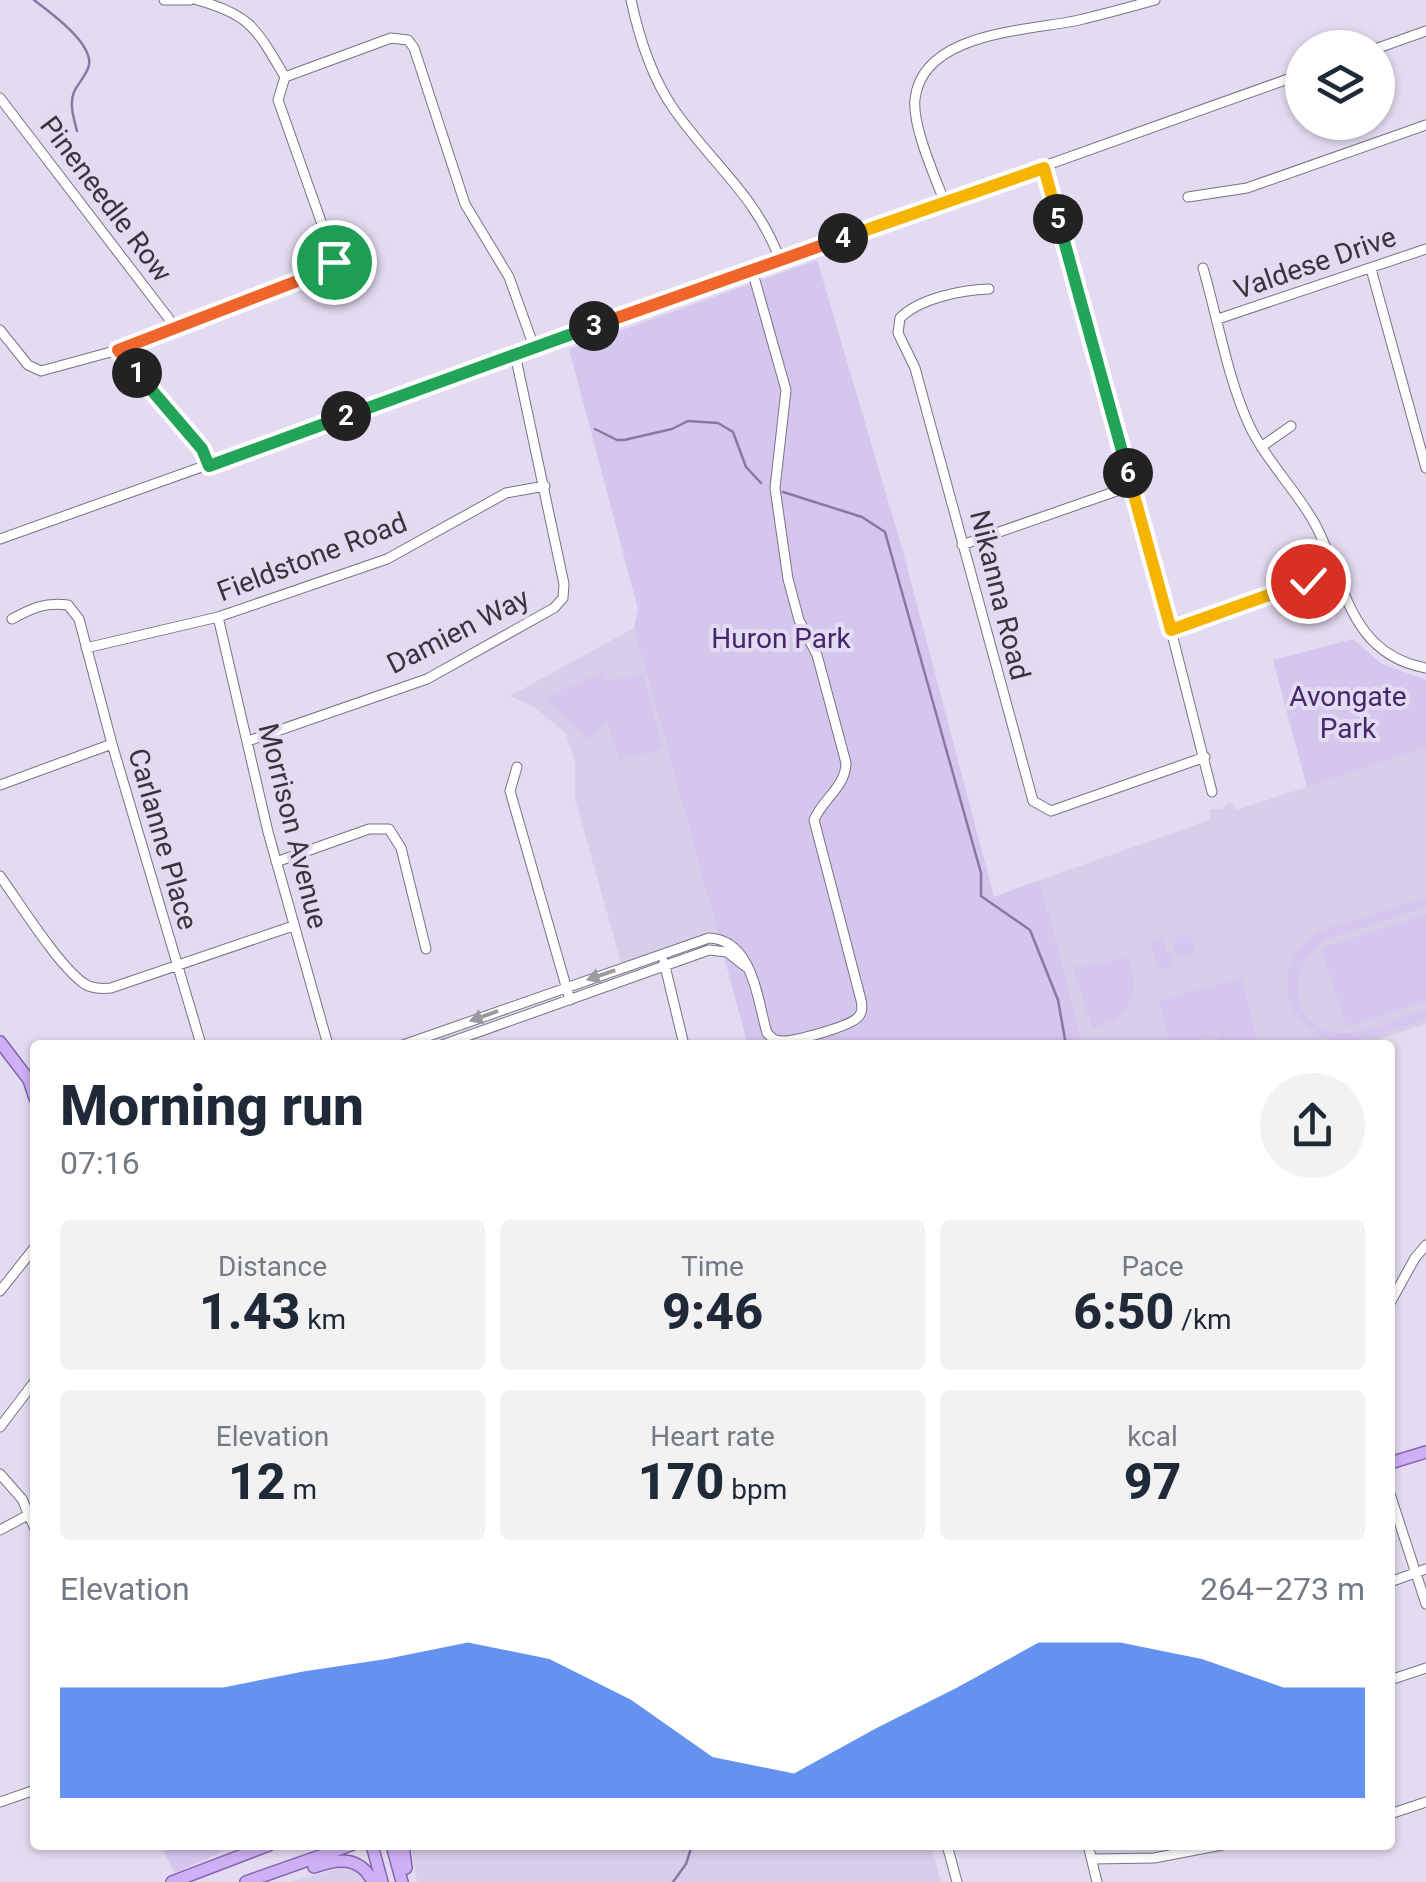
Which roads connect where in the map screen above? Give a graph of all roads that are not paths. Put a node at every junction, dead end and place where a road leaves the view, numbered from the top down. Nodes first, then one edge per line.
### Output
1 (164, 0) edge
2 (194, 0) edge
3 (631, 0) edge
4 (1155, 0) edge
5 (1426, 31) edge
6 (1395, 42) edge
7 (286, 78) junction
8 (1285, 80) edge
9 (0, 98) edge
10 (1426, 125) edge
11 (1044, 168) junction
12 (1188, 197) dead end
13 (945, 203) junction
14 (1426, 248) edge
15 (780, 260) junction
16 (1203, 268) dead end
17 (1371, 269) junction
18 (752, 270) junction
19 (989, 290) dead end
20 (1218, 319) junction
21 (176, 328) junction
22 (0, 330) edge
23 (534, 347) junction
24 (118, 350) junction
25 (515, 354) junction
26 (1291, 426) dead end
27 (1261, 447) junction
28 (209, 466) junction
29 (1426, 468) edge
30 (545, 486) junction
31 (1131, 486) junction
32 (0, 538) edge
33 (962, 545) junction
34 (1332, 572) junction
35 (218, 617) junction
36 (12, 620) dead end
37 (1171, 630) junction
38 (86, 648) junction
39 (1426, 668) edge
40 (248, 741) junction
41 (112, 744) junction
42 (1205, 757) junction
43 (517, 767) dead end
44 (0, 785) edge
45 (1212, 792) dead end
46 (276, 862) junction
47 (0, 876) edge
48 (294, 926) junction
49 (426, 949) dead end
50 (661, 954) junction
51 (176, 964) junction
52 (665, 966) junction
53 (748, 968) junction
54 (566, 987) junction
55 (570, 1000) junction
56 (199, 1040) edge
57 (327, 1040) edge
58 (417, 1040) edge
59 (456, 1040) edge
60 (683, 1040) edge
61 (777, 1040) edge
62 (782, 1040) edge
63 (0, 1042) edge
64 (30, 1080) edge
65 (1426, 1245) edge
66 (30, 1253) edge
67 (0, 1290) edge
68 (1395, 1294) edge
69 (30, 1388) edge
70 (0, 1427) edge
71 (1426, 1452) edge
72 (1395, 1461) edge
73 (0, 1474) edge
74 (1395, 1507) edge
75 (28, 1515) junction
76 (30, 1519) edge
77 (0, 1530) edge
78 (1421, 1572) edge
79 (1395, 1580) edge
80 (1426, 1604) edge
81 (1426, 1668) edge
82 (1395, 1678) edge
83 (30, 1792) edge
84 (0, 1802) edge
85 (1426, 1802) edge
86 (1395, 1812) edge
87 (255, 1850) edge
88 (337, 1850) edge
89 (373, 1850) edge
90 (394, 1850) edge
91 (403, 1850) edge
92 (948, 1850) edge
93 (1089, 1850) edge
94 (1196, 1850) edge
95 (1092, 1859) junction
96 (277, 1872) junction
97 (172, 1882) edge
98 (246, 1882) edge
99 (373, 1882) edge
100 (382, 1882) edge
101 (406, 1882) edge
102 (957, 1882) edge
103 (1097, 1882) edge

1 - 2 street
2 - 7 street
3 - 15 street
4 - 13 street
5 - 6 street
7 - 21 street
7 - 23 street
8 - 11 street
9 - 21 street, Pineneedle Row
10 - 12 street
11 - 13 street
11 - 31 street
13 - 15 street
14 - 17 street, Valdese Drive
15 - 18 street
16 - 20 street
17 - 20 street, Valdese Drive
17 - 29 street
18 - 23 street
18 - 62 street
19 - 33 street, Nikanna Road
20 - 27 street
21 - 24 street
22 - 24 street
23 - 25 street
24 - 28 street
25 - 28 street
25 - 30 street, Damien Way
26 - 27 street
27 - 34 street
28 - 32 street
30 - 35 street, Fieldstone Road
30 - 40 street, Damien Way
31 - 33 street
31 - 37 street
33 - 42 street, Nikanna Road
34 - 37 street
34 - 39 street
35 - 38 street, Fieldstone Road
35 - 40 street, Morrison Avenue
36 - 38 street, Carlanne Place
37 - 42 street
38 - 41 street, Carlanne Place
40 - 46 street, Morrison Avenue
41 - 44 street
41 - 51 street, Carlanne Place
42 - 45 street
43 - 54 street
46 - 48 street, Morrison Avenue
46 - 49 street
47 - 51 street
48 - 51 street
48 - 57 street, Morrison Avenue
50 - 52 street
50 - 53 street
50 -> 54 street
51 - 56 street, Carlanne Place
52 - 53 street
52 - 55 street
52 - 60 street
53 - 61 street
54 - 55 street
54 -> 58 street
55 - 59 street
63 - 64 main road
65 - 68 street
66 - 67 street
69 - 70 street
71 - 72 main road
73 - 75 street
74 - 78 street
75 - 76 street
75 - 77 street
78 - 79 street
78 - 80 street
81 - 82 street
83 - 84 street
85 - 86 street
87 - 97 main road
88 - 96 main road
89 - 100 main road
90 - 101 main road
91 - 101 main road
92 - 102 street
93 - 95 street
94 - 95 street
95 - 103 street
96 - 98 main road
96 - 99 main road

